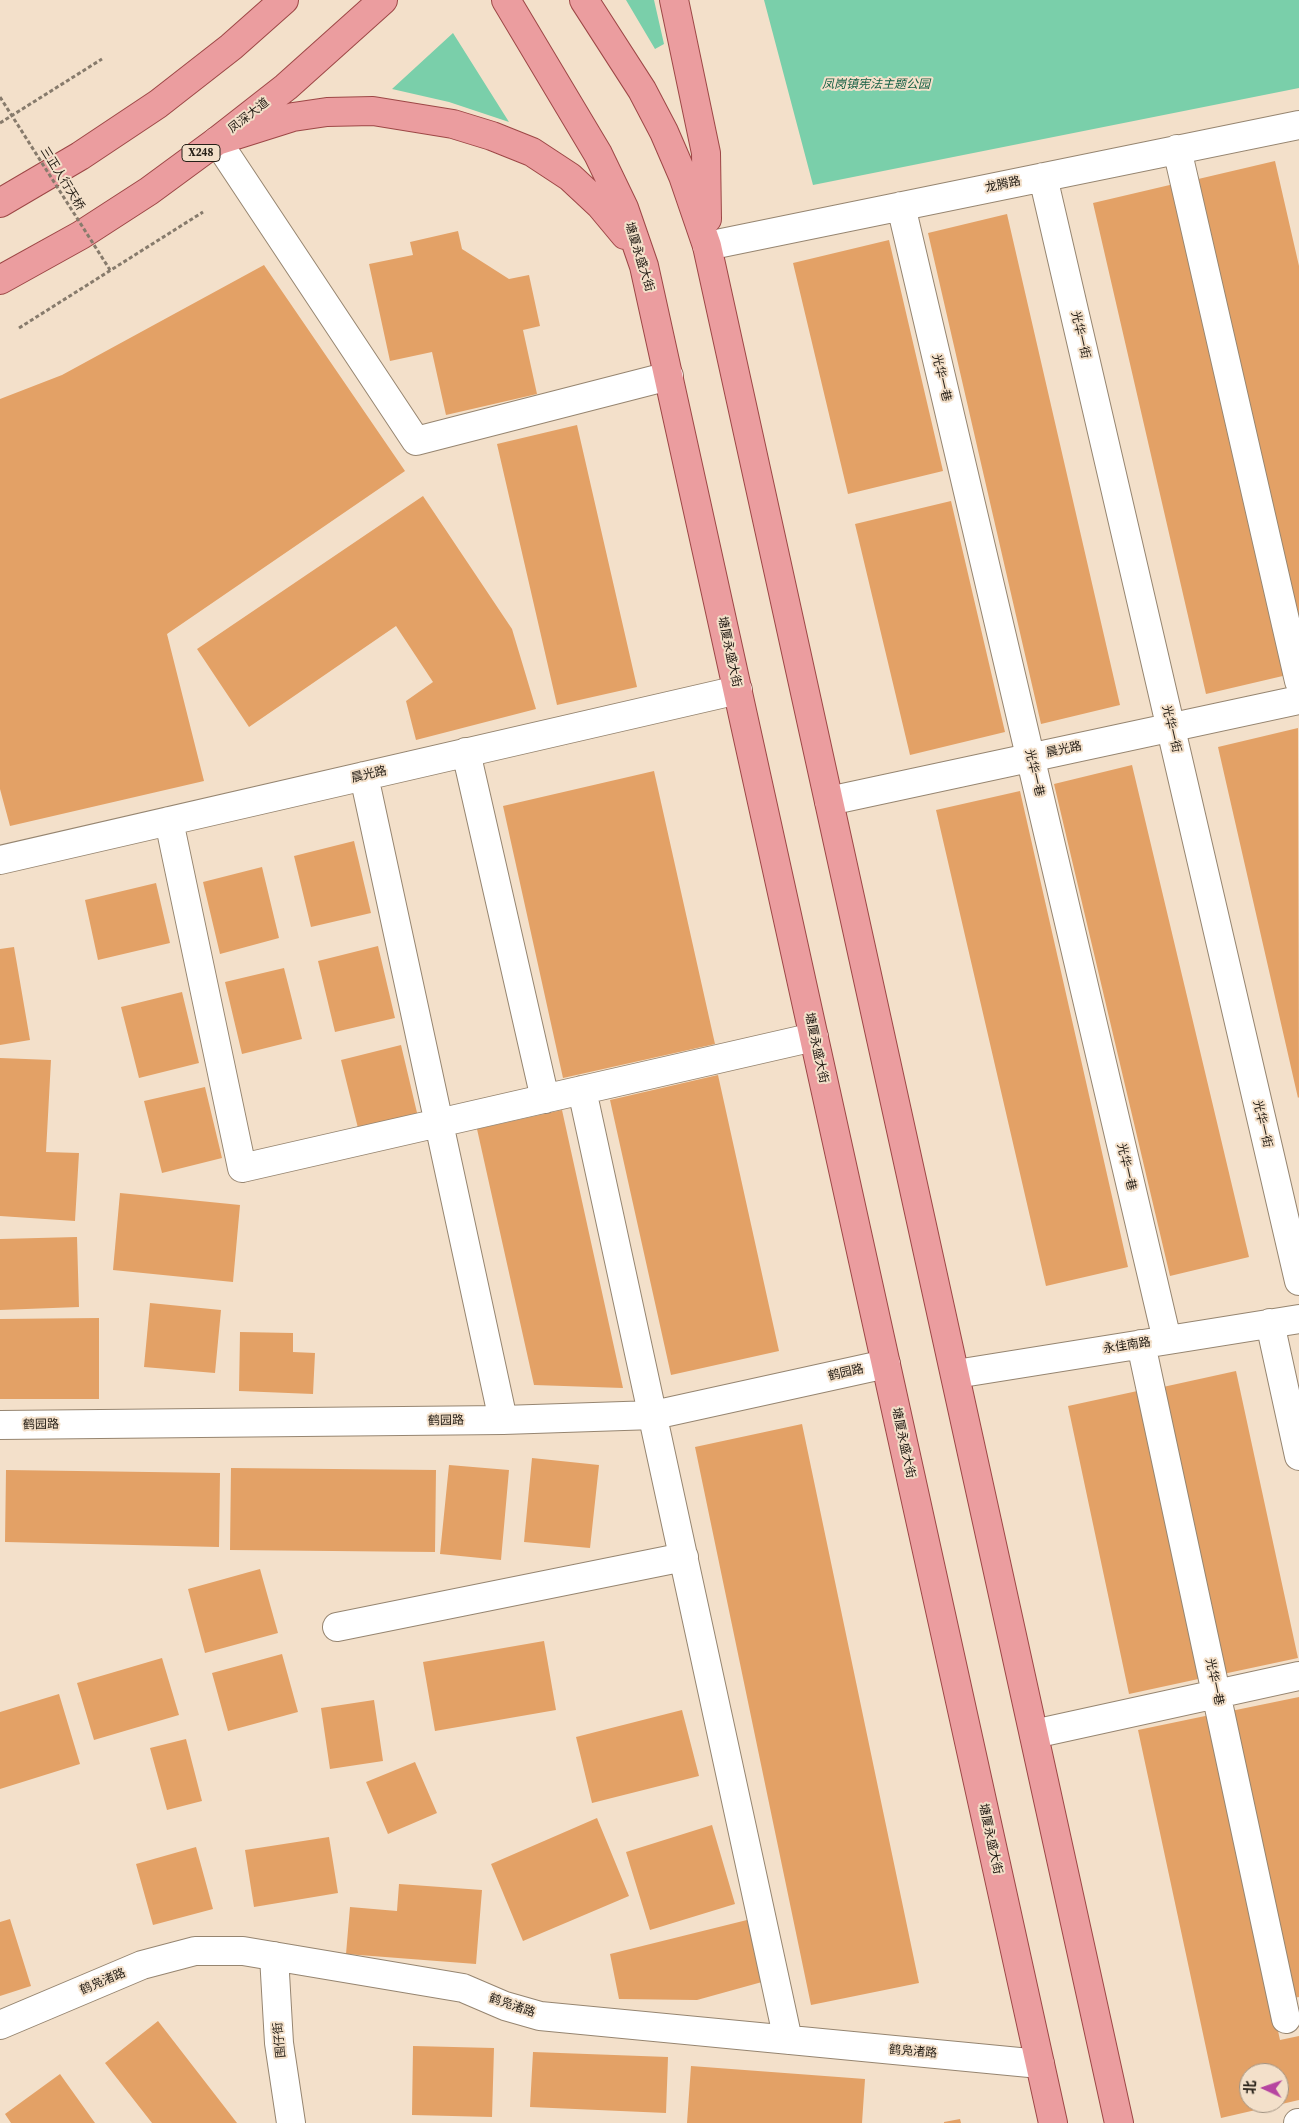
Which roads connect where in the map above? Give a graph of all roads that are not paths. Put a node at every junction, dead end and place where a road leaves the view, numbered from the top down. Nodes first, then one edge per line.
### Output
1 (284, 0) edge
2 (383, 0) edge
3 (506, 0) edge
4 (584, 0) edge
5 (674, 0) edge
6 (1299, 125) edge
7 (217, 141) junction
8 (1177, 149) junction
9 (1043, 177) junction
10 (0, 203) edge
11 (901, 206) junction
12 (707, 246) junction
13 (644, 266) junction
14 (0, 280) edge
15 (668, 376) junction
16 (1299, 681) edge
17 (738, 690) junction
18 (1299, 700) edge
19 (1170, 727) junction
20 (466, 752) junction
21 (1030, 757) junction
22 (364, 776) junction
23 (829, 800) junction
24 (169, 820) junction
25 (0, 860) edge
26 (814, 1037) junction
27 (582, 1090) junction
28 (544, 1099) junction
29 (439, 1123) junction
30 (1299, 1281) edge
31 (1299, 1319) edge
32 (1270, 1323) junction
33 (1154, 1342) junction
34 (886, 1364) junction
35 (956, 1374) junction
36 (654, 1415) junction
37 (503, 1420) junction
38 (0, 1425) edge
39 (1299, 1456) edge
40 (684, 1557) junction
41 (337, 1627) dead end
42 (1299, 1676) edge
43 (1217, 1694) junction
44 (1034, 1734) junction
45 (274, 1956) junction
46 (1286, 2019) dead end
47 (0, 2025) edge
48 (788, 2040) junction
49 (1040, 2064) junction
50 (291, 2123) edge
51 (1053, 2123) edge
52 (1119, 2123) edge

1 - 10 main road
2 - 7 main road, 凤深大道 / X248
3 - 13 main road, 塘厦永盛大街
4 - 12 main road
5 - 12 main road
6 - 8 street, 龙腾路
7 - 13 main road
7 - 14 main road, 凤深大道 / X248
7 - 15 street
8 - 9 street, 龙腾路
8 - 16 street
9 - 11 street, 龙腾路
9 - 19 street, 光华一街
11 - 12 street, 龙腾路
11 - 21 street, 光华一巷
12 - 23 main road
13 - 15 main road, 塘厦永盛大街
15 - 17 main road, 塘厦永盛大街
17 - 20 street, 晨光路
17 - 26 main road, 塘厦永盛大街
18 - 19 street, 晨光路
19 - 21 street, 晨光路
19 - 30 street, 光华一街
20 - 22 street, 晨光路
20 - 28 street
21 - 23 street, 晨光路
21 - 33 street, 光华一巷
22 - 24 street, 晨光路
22 - 29 street
23 - 35 main road
24 - 25 street, 晨光路
24 - 29 street
26 - 27 street
26 - 34 main road, 塘厦永盛大街
27 - 28 street
27 - 36 street
28 - 29 street
29 - 37 street
31 - 32 street, 永佳南路
32 - 33 street, 永佳南路
32 - 39 street
33 - 35 street, 永佳南路
33 - 43 street, 光华一巷
34 - 36 street, 鹤园路
34 - 49 main road, 塘厦永盛大街
35 - 44 main road
36 - 37 street, 鹤园路
36 - 40 street
37 - 38 street, 鹤园路
40 - 41 street
40 - 48 street
42 - 43 street
43 - 44 street
43 - 46 street, 光华一巷
44 - 52 main road
45 - 47 street, 鹤凫渚路
45 - 48 street, 鹤凫渚路
45 - 50 street, 围仔街
48 - 49 street, 鹤凫渚路
49 - 51 main road, 塘厦永盛大街

